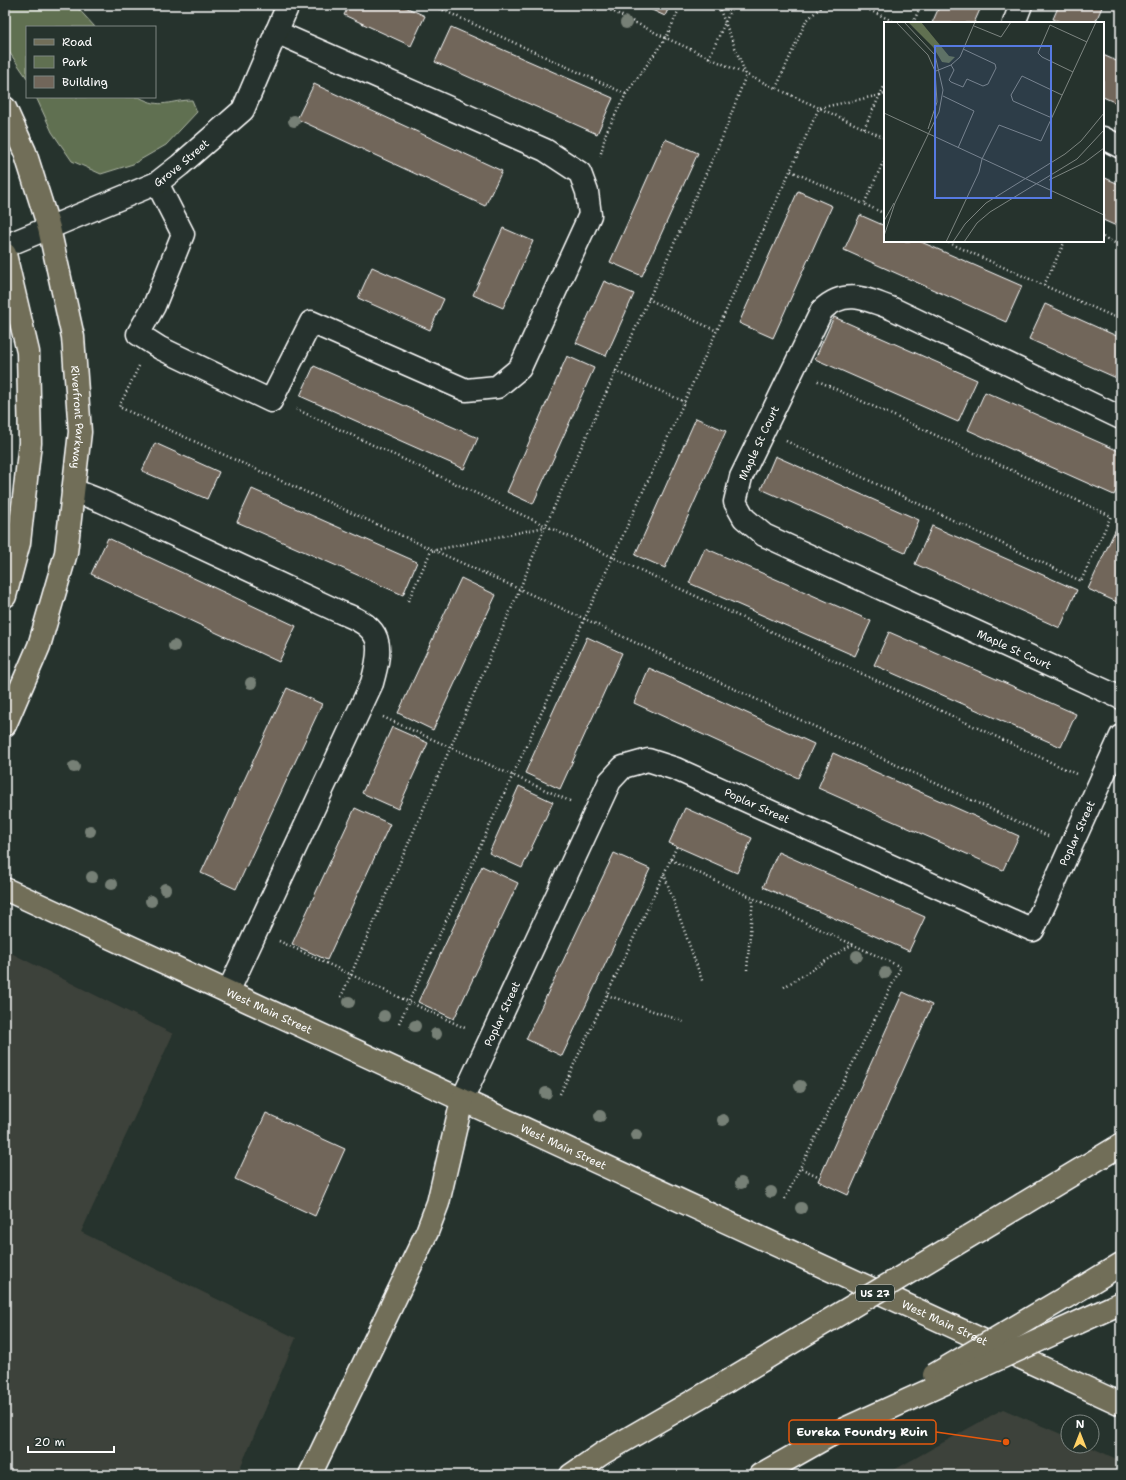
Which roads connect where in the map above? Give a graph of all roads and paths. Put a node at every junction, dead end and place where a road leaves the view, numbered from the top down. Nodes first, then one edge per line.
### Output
1 (288, 5) edge
2 (432, 5) edge
3 (600, 5) edge
4 (681, 5) edge
5 (718, 5) edge
6 (733, 5) edge
7 (823, 5) edge
8 (859, 5) edge
9 (921, 5) edge
10 (1021, 5) edge
11 (894, 22) edge
12 (913, 22) edge
13 (1014, 22) edge
14 (725, 23) junction
15 (276, 32) junction
16 (666, 38) junction
17 (709, 58) junction
18 (746, 75) junction
19 (884, 87) edge
20 (776, 88) junction
21 (626, 94) junction
22 (884, 94) edge
23 (880, 96) junction
24 (5, 108) edge
25 (820, 108) junction
26 (864, 128) junction
27 (884, 138) edge
28 (1104, 138) edge
29 (1121, 147) edge
30 (599, 159) dead end
31 (884, 160) edge
32 (790, 172) junction
33 (157, 183) junction
34 (864, 204) junction
35 (884, 214) edge
36 (49, 228) junction
37 (1104, 238) edge
38 (947, 242) edge
39 (1065, 242) edge
40 (5, 246) edge
41 (1121, 246) edge
42 (5, 254) edge
43 (1044, 286) junction
44 (648, 299) junction
45 (1121, 320) edge
46 (717, 331) junction
47 (150, 342) junction
48 (615, 370) junction
49 (812, 379) dead end
50 (271, 400) junction
51 (685, 402) junction
52 (1121, 418) edge
53 (763, 431) junction
54 (73, 490) junction
55 (545, 527) junction
56 (431, 550) junction
57 (612, 559) junction
58 (519, 591) junction
59 (5, 596) edge
60 (408, 601) dead end
61 (585, 619) junction
62 (1121, 698) edge
63 (361, 707) junction
64 (5, 725) edge
65 (1121, 736) edge
66 (450, 748) junction
67 (513, 776) junction
68 (1099, 785) junction
69 (595, 813) junction
70 (677, 846) dead end
71 (1071, 847) junction
72 (671, 860) junction
73 (664, 874) junction
74 (5, 890) edge
75 (753, 898) junction
76 (257, 930) junction
77 (853, 944) junction
78 (747, 970) dead end
79 (350, 975) junction
80 (703, 983) dead end
81 (784, 987) dead end
82 (228, 992) junction
83 (607, 995) junction
84 (340, 997) dead end
85 (408, 1002) junction
86 (685, 1022) dead end
87 (399, 1023) dead end
88 (490, 1039) junction
89 (560, 1094) dead end
90 (462, 1100) junction
91 (1121, 1145) edge
92 (800, 1168) junction
93 (820, 1177) dead end
94 (785, 1199) dead end
95 (1121, 1264) edge
96 (1121, 1303) edge
97 (1121, 1404) edge
98 (829, 1436) junction
99 (310, 1475) edge
100 (571, 1475) edge
101 (760, 1475) edge

1 - 15 street, Grove Street
2 - 21 path
3 - 16 path
4 - 16 path
5 - 14 path
6 - 14 path
7 - 20 path
8 - 11 path
9 - 12 path
10 - 13 street
14 - 17 path
14 - 18 path
15 - 33 street, Grove Street
15 - 50 street
16 - 17 path
16 - 21 path
17 - 18 path
18 - 20 path
18 - 44 path
19 - 23 path
20 - 25 path
21 - 30 path
22 - 23 path
23 - 25 path
23 - 26 path
24 - 36 main road, Riverfront Parkway
25 - 26 path
25 - 32 path
26 - 27 path
28 - 29 street
31 - 34 path
32 - 34 path
32 - 46 path
33 - 36 street, Grove Street
33 - 47 street
34 - 35 path
36 - 40 street, Grove Street
36 - 54 main road, Riverfront Parkway
37 - 41 path
38 - 43 path
39 - 43 path
42 - 59 main road
43 - 45 path
44 - 46 path
44 - 48 path
46 - 51 path
47 - 50 street
47 - 56 path
48 - 51 path
48 - 55 path
49 - 53 path
50 - 55 path
51 - 57 path
52 - 53 street, Maple St Court
53 - 62 street, Maple St Court
54 - 63 street
54 - 64 main road, Riverfront Parkway
55 - 56 path
55 - 57 path
55 - 58 path
56 - 58 path
56 - 60 path
57 - 61 path
57 - 68 path
58 - 61 path
58 - 66 path
61 - 67 path
61 - 71 path
63 - 66 path
63 - 76 street
65 - 68 street, Poplar Street
66 - 67 path
66 - 79 path
67 - 69 path
67 - 85 path
68 - 71 street, Poplar Street
69 - 71 street, Poplar Street
69 - 88 street, Poplar Street
70 - 72 path
72 - 73 path
72 - 75 path
73 - 80 path
73 - 83 path
74 - 82 main road, West Main Street
75 - 77 path
75 - 78 path
76 - 79 path
76 - 82 street
77 - 81 path
77 - 92 path
79 - 84 path
79 - 85 path
82 - 90 main road, West Main Street
83 - 86 path
83 - 89 path
85 - 87 path
85 - 88 path
88 - 90 street, Poplar Street
90 - 97 main road, West Main Street
90 - 99 main road
91 - 100 main road, US 27, bridge
92 - 93 path
92 - 94 path
95 - 98 main road, bridge
96 - 98 main road, bridge
98 - 101 main road

